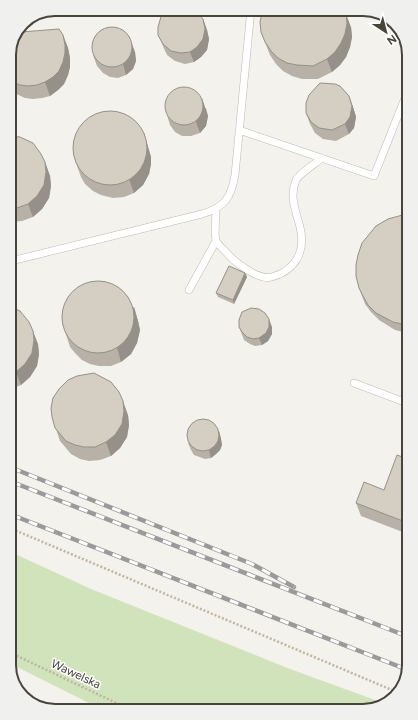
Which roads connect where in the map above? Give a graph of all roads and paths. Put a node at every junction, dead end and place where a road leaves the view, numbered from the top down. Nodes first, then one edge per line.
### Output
1 (250, 16) edge
2 (402, 106) edge
3 (239, 130) junction
4 (322, 158) junction
5 (216, 210) junction
6 (216, 240) junction
7 (16, 260) edge
8 (189, 290) dead end
9 (354, 383) dead end
10 (402, 401) edge
11 (16, 531) edge
12 (16, 655) edge
13 (393, 690) edge
14 (118, 704) edge

1 - 3 lane
2 - 4 lane
3 - 4 lane
3 - 5 lane
4 - 6 lane
5 - 6 lane
5 - 7 lane
6 - 8 lane
9 - 10 lane
11 - 13 path
12 - 14 path, Wawelska

